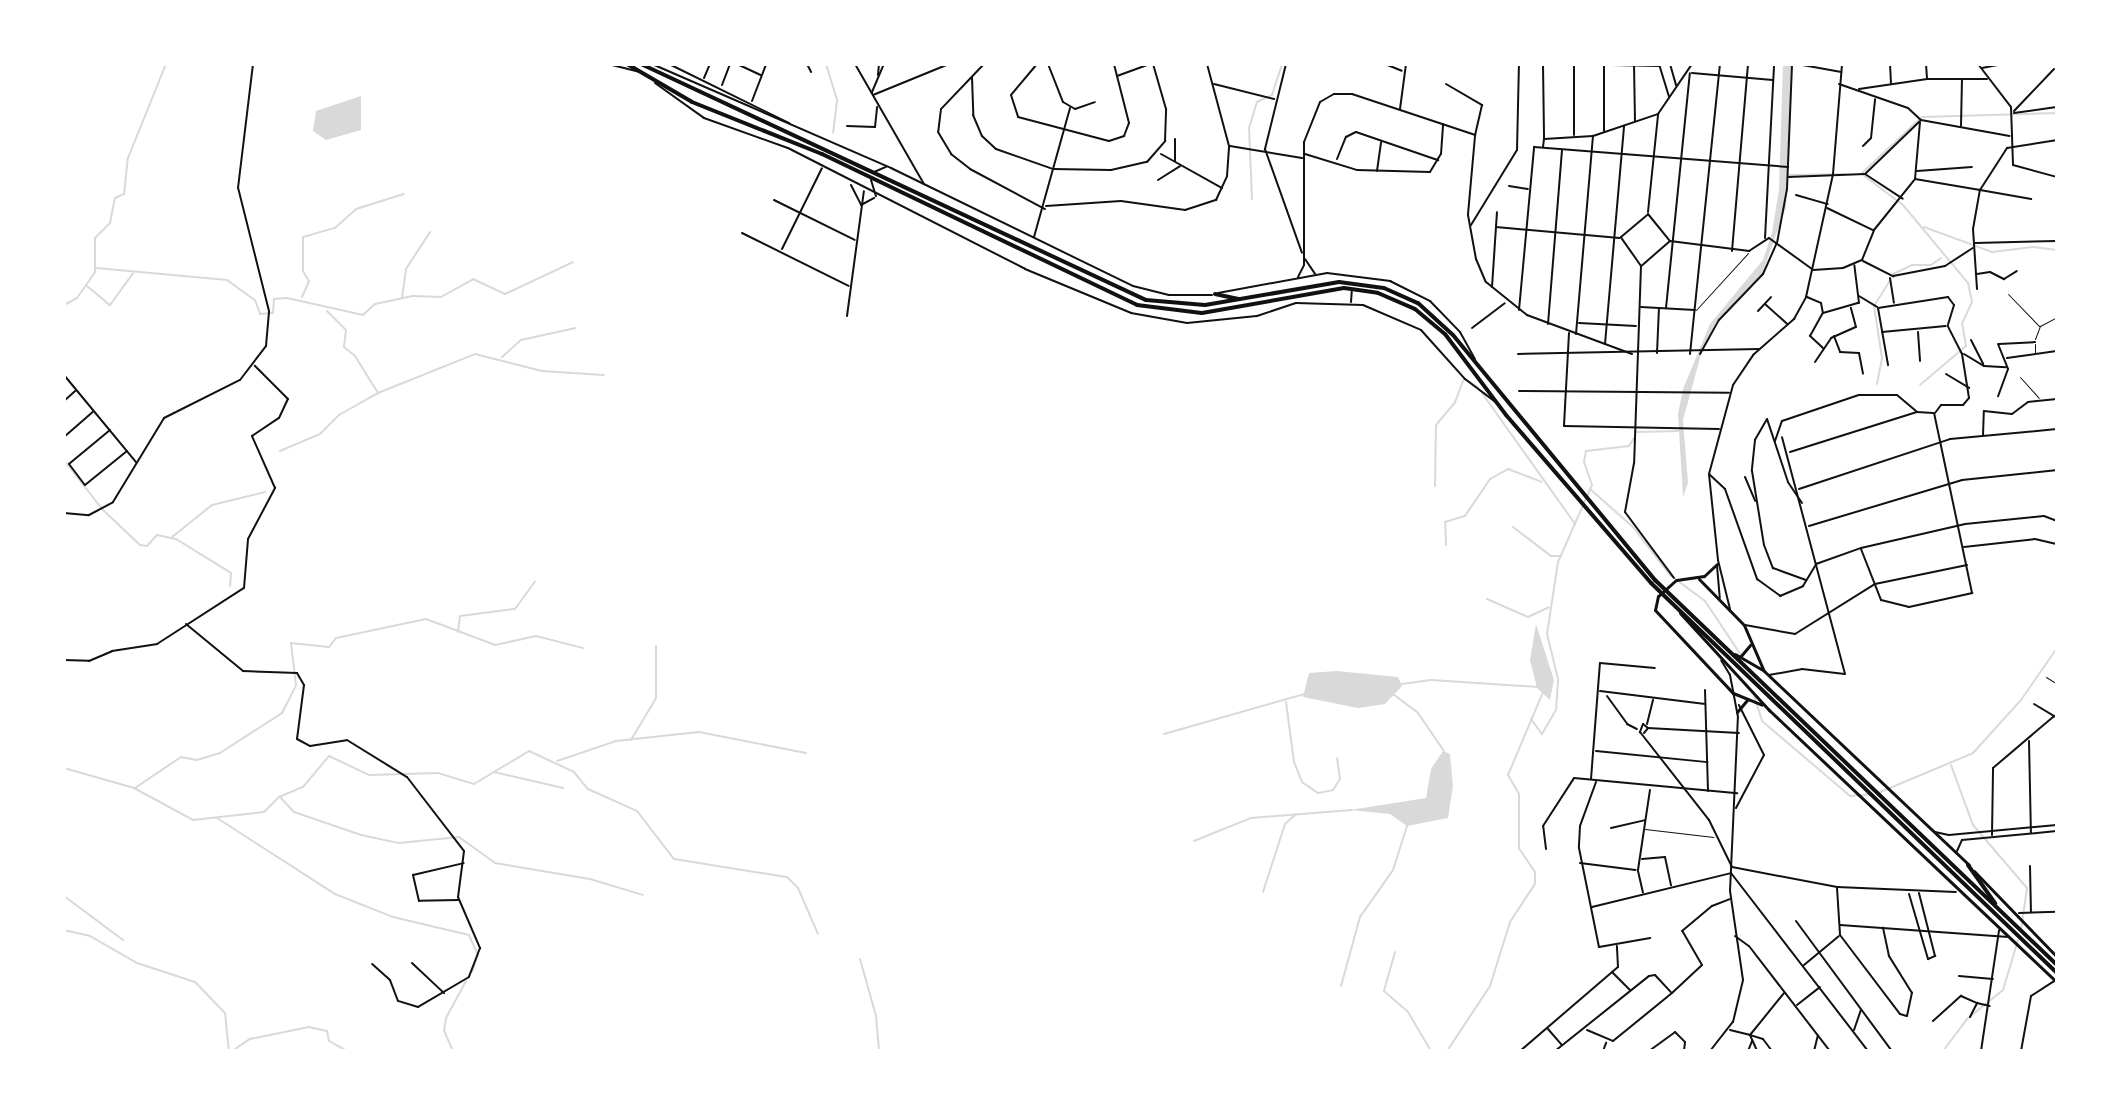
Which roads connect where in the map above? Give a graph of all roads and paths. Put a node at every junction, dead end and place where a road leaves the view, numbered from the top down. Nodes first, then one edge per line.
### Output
1 (253, 64) edge
2 (608, 64) edge
3 (627, 64) edge
4 (641, 64) edge
5 (652, 64) edge
6 (658, 64) edge
7 (669, 64) edge
8 (710, 64) edge
9 (730, 64) edge
10 (737, 64) edge
11 (766, 64) edge
12 (781, 64) edge
13 (793, 64) edge
14 (807, 64) edge
15 (855, 64) edge
16 (879, 64) edge
17 (884, 64) edge
18 (949, 64) edge
19 (984, 64) edge
20 (1037, 64) edge
21 (1048, 64) edge
22 (1114, 64) edge
23 (1151, 64) edge
24 (1207, 64) edge
25 (1286, 64) edge
26 (1385, 64) edge
27 (1406, 64) edge
28 (1519, 64) edge
29 (1543, 64) edge
30 (1565, 64) edge
31 (1574, 64) edge
32 (1604, 64) edge
33 (1670, 64) edge
34 (1692, 64) edge
35 (1720, 64) edge
36 (1748, 64) edge
37 (1774, 64) edge
38 (1795, 64) edge
39 (1842, 64) edge
40 (1890, 64) edge
41 (1926, 64) edge
42 (1978, 64) edge
43 (2003, 64) edge
44 (2054, 64) edge
45 (1659, 65) edge
46 (1634, 66) edge
47 (1980, 68) junction
48 (2056, 69) edge
49 (663, 70) junction
50 (811, 72) dead end
51 (1403, 72) junction
52 (1841, 72) junction
53 (640, 73) junction
54 (1688, 73) junction
55 (762, 76) junction
56 (1117, 76) junction
57 (1719, 76) junction
58 (972, 77) junction
59 (649, 78) junction
60 (704, 78) junction
61 (1746, 78) junction
62 (877, 79) junction
63 (1927, 79) junction
64 (1962, 79) junction
65 (1988, 79) junction
66 (1773, 80) junction
67 (1891, 83) junction
68 (1213, 84) junction
69 (1446, 84) dead end
70 (1839, 84) junction
71 (721, 86) junction
72 (1677, 86) junction
73 (1858, 90) junction
74 (872, 94) junction
75 (1669, 97) junction
76 (1875, 97) junction
77 (1275, 100) junction
78 (752, 102) junction
79 (1095, 102) dead end
80 (877, 106) junction
81 (2057, 107) edge
82 (1070, 108) junction
83 (1399, 110) junction
84 (2012, 113) junction
85 (1658, 114) junction
86 (1921, 120) junction
87 (1635, 122) junction
88 (1443, 123) junction
89 (793, 125) junction
90 (847, 126) dead end
91 (1624, 126) junction
92 (1961, 127) junction
93 (1064, 133) junction
94 (1604, 133) junction
95 (1475, 135) junction
96 (1574, 136) junction
97 (1593, 136) junction
98 (2010, 136) junction
99 (1175, 139) dead end
100 (1544, 139) junction
101 (2057, 140) edge
102 (1381, 141) junction
103 (2011, 145) junction
104 (1229, 146) junction
105 (1863, 146) dead end
106 (1543, 147) junction
107 (1265, 149) junction
108 (1562, 150) junction
109 (1592, 152) junction
110 (1160, 153) junction
111 (1623, 154) junction
112 (1303, 156) junction
113 (1653, 156) junction
114 (1681, 159) junction
115 (1337, 160) junction
116 (1439, 161) junction
117 (1712, 161) junction
118 (1175, 163) junction
119 (1739, 163) junction
120 (1767, 165) junction
121 (1180, 166) junction
122 (1787, 166) junction
123 (1972, 167) dead end
124 (822, 168) junction
125 (891, 168) junction
126 (1053, 169) junction
127 (1915, 171) junction
128 (1376, 172) junction
129 (1833, 174) junction
130 (1865, 174) junction
131 (1788, 177) junction
132 (2057, 177) edge
133 (870, 178) junction
134 (1915, 179) junction
135 (1158, 180) dead end
136 (850, 183) junction
137 (925, 185) junction
138 (1509, 186) dead end
139 (1223, 189) junction
140 (1530, 189) junction
141 (1980, 190) junction
142 (864, 191) junction
143 (1796, 195) dead end
144 (878, 198) junction
145 (1903, 199) junction
146 (2031, 199) dead end
147 (774, 200) dead end
148 (861, 205) junction
149 (1827, 206) junction
150 (1045, 207) junction
151 (1497, 212) dead end
152 (800, 213) junction
153 (1648, 214) junction
154 (1470, 227) junction
155 (1496, 227) junction
156 (1874, 230) junction
157 (1526, 232) junction
158 (742, 233) dead end
159 (1555, 234) junction
160 (1585, 237) junction
161 (1621, 237) junction
162 (1034, 238) junction
163 (1765, 238) junction
164 (1613, 239) junction
165 (857, 240) junction
166 (1670, 241) junction
167 (1675, 241) junction
168 (2057, 241) edge
169 (1777, 242) junction
170 (1974, 245) junction
171 (1703, 248) junction
172 (1732, 251) junction
173 (1749, 251) junction
174 (781, 252) junction
175 (1304, 255) junction
176 (1862, 260) junction
177 (1854, 265) junction
178 (1641, 266) junction
179 (1813, 270) junction
180 (2017, 271) dead end
181 (1315, 274) junction
182 (1976, 275) junction
183 (1354, 276) junction
184 (1890, 276) junction
185 (1298, 277) junction
186 (851, 287) junction
187 (1492, 288) junction
188 (1977, 289) dead end
189 (1215, 294) junction
190 (2008, 294) dead end
191 (1858, 295) junction
192 (1771, 297) dead end
193 (1806, 297) junction
194 (1240, 299) junction
195 (1351, 301) junction
196 (1506, 302) junction
197 (1765, 304) junction
198 (1894, 305) junction
199 (1639, 307) junction
200 (1659, 308) junction
201 (1666, 308) junction
202 (1851, 308) junction
203 (1878, 308) junction
204 (1519, 310) junction
205 (1696, 310) junction
206 (1758, 311) dead end
207 (1823, 313) junction
208 (847, 316) dead end
209 (2057, 317) edge
210 (1578, 323) junction
211 (1548, 324) junction
212 (1607, 325) junction
213 (1788, 325) junction
214 (1638, 326) junction
215 (1948, 326) junction
216 (2040, 326) junction
217 (1472, 328) dead end
218 (1918, 330) junction
219 (1569, 332) junction
220 (1882, 332) junction
221 (1576, 334) junction
222 (1834, 336) junction
223 (1994, 337) dead end
224 (1971, 340) dead end
225 (2035, 342) junction
226 (1605, 344) junction
227 (1998, 344) junction
228 (1823, 348) junction
229 (1759, 349) junction
230 (2057, 351) edge
231 (2035, 353) junction
232 (1518, 354) dead end
233 (1634, 354) junction
234 (1657, 354) junction
235 (1690, 354) junction
236 (1700, 354) junction
237 (1962, 354) junction
238 (1566, 355) junction
239 (2007, 358) junction
240 (1920, 361) dead end
241 (1815, 362) dead end
242 (1888, 365) dead end
243 (255, 366) junction
244 (1984, 366) junction
245 (2007, 366) junction
246 (1479, 369) junction
247 (1863, 374) dead end
248 (1946, 374) dead end
249 (64, 375) edge
250 (2020, 377) dead end
251 (1970, 389) junction
252 (77, 390) junction
253 (1519, 391) dead end
254 (1564, 391) junction
255 (1638, 392) junction
256 (1729, 393) junction
257 (1998, 396) dead end
258 (2057, 399) edge
259 (2039, 400) junction
260 (64, 401) edge
261 (1498, 404) junction
262 (94, 411) junction
263 (1917, 412) junction
264 (1934, 413) junction
265 (1635, 426) junction
266 (1719, 429) junction
267 (2057, 429) edge
268 (110, 430) junction
269 (1983, 436) junction
270 (64, 437) edge
271 (1782, 437) dead end
272 (1774, 443) junction
273 (1941, 443) junction
274 (127, 451) junction
275 (1787, 453) junction
276 (137, 463) junction
277 (2057, 472) edge
278 (1709, 474) junction
279 (1745, 477) dead end
280 (1949, 484) junction
281 (1798, 489) junction
282 (1755, 502) junction
283 (1802, 504) junction
284 (64, 513) edge
285 (2057, 521) edge
286 (1807, 526) junction
287 (1959, 527) junction
288 (2057, 544) edge
289 (1963, 547) junction
290 (1861, 548) junction
291 (1717, 562) junction
292 (1816, 564) junction
293 (1967, 565) junction
294 (1696, 577) junction
295 (1676, 580) junction
296 (1653, 581) junction
297 (1807, 581) junction
298 (1872, 586) junction
299 (1720, 598) junction
300 (1670, 599) junction
301 (1731, 611) junction
302 (1832, 612) junction
303 (1680, 613) junction
304 (186, 624) junction
305 (1744, 625) junction
306 (1702, 626) junction
307 (1751, 641) junction
308 (1739, 657) junction
309 (64, 660) edge
310 (1721, 660) junction
311 (1655, 668) dead end
312 (1764, 671) junction
313 (1768, 675) junction
314 (2046, 677) dead end
315 (2057, 684) edge
316 (1598, 690) junction
317 (1705, 690) dead end
318 (1733, 693) junction
319 (1606, 694) junction
320 (1653, 699) junction
321 (1751, 700) junction
322 (1705, 704) junction
323 (2034, 704) dead end
324 (1739, 705) junction
325 (1769, 710) junction
326 (1737, 712) junction
327 (2056, 717) edge
328 (1647, 726) junction
329 (1639, 729) junction
330 (1706, 731) junction
331 (1644, 733) junction
332 (1739, 733) junction
333 (2028, 740) junction
334 (1594, 751) junction
335 (1660, 758) junction
336 (1707, 762) junction
337 (1591, 781) junction
338 (1596, 781) junction
339 (1650, 788) junction
340 (1682, 789) junction
341 (1708, 793) junction
342 (1737, 793) junction
343 (1736, 808) junction
344 (1646, 820) junction
345 (2057, 825) edge
346 (2031, 827) junction
347 (1611, 828) dead end
348 (1645, 829) junction
349 (1930, 829) junction
350 (1992, 829) junction
351 (2057, 831) edge
352 (2031, 833) junction
353 (1992, 835) junction
354 (1717, 837) junction
355 (1546, 849) dead end
356 (1959, 856) junction
357 (1642, 859) junction
358 (465, 863) junction
359 (1580, 863) junction
360 (1968, 865) junction
361 (2030, 866) dead end
362 (1732, 867) junction
363 (1638, 870) junction
364 (1731, 873) junction
365 (1671, 887) junction
366 (1837, 887) junction
367 (1908, 892) junction
368 (1956, 892) junction
369 (1919, 893) junction
370 (1644, 894) junction
371 (1730, 899) junction
372 (459, 900) junction
373 (1592, 907) junction
374 (2031, 912) junction
375 (2057, 912) edge
376 (2019, 913) junction
377 (2004, 914) junction
378 (1796, 921) dead end
379 (1839, 925) junction
380 (1883, 928) junction
381 (1918, 930) junction
382 (1999, 930) junction
383 (1929, 931) junction
384 (1840, 935) junction
385 (1735, 936) junction
386 (1999, 937) junction
387 (2009, 937) junction
388 (1650, 938) dead end
389 (1617, 946) junction
390 (1934, 948) junction
391 (1924, 950) junction
392 (1820, 952) junction
393 (2057, 957) edge
394 (412, 963) dead end
395 (372, 964) dead end
396 (1802, 965) junction
397 (2057, 965) edge
398 (1612, 972) junction
399 (2057, 973) edge
400 (1959, 976) dead end
401 (1994, 979) junction
402 (2056, 981) edge
403 (1820, 987) junction
404 (1630, 991) junction
405 (1785, 992) junction
406 (1672, 993) junction
407 (444, 994) junction
408 (1977, 1003) junction
409 (1796, 1006) junction
410 (1991, 1006) junction
411 (1861, 1009) junction
412 (1970, 1017) dead end
413 (1933, 1021) dead end
414 (1546, 1027) junction
415 (1587, 1030) junction
416 (1730, 1030) junction
417 (1854, 1032) junction
418 (1750, 1035) junction
419 (1818, 1035) junction
420 (1752, 1040) junction
421 (1607, 1042) junction
422 (1563, 1046) junction
423 (2057, 1046) edge
424 (1520, 1051) edge
425 (1555, 1051) edge
426 (1603, 1051) edge
427 (1649, 1051) edge
428 (1684, 1051) edge
429 (1710, 1051) edge
430 (1748, 1051) edge
431 (1757, 1051) edge
432 (1772, 1051) edge
433 (1814, 1051) edge
434 (1830, 1051) edge
435 (1868, 1051) edge
436 (1892, 1051) edge
437 (1981, 1051) edge
438 (2021, 1051) edge
439 (2056, 1051) edge

1 - 243 street
2 - 53 street
3 - 53 highway
4 - 194 highway
5 - 49 street
6 - 49 street
7 - 60 street
8 - 60 street
9 - 71 street
10 - 55 street
11 - 55 street
12 - 13 street
14 - 50 street
15 - 74 street
16 - 62 street
17 - 62 street
18 - 74 street
19 - 58 street
20 - 93 street
21 - 82 street
22 - 56 street
23 - 56 street
23 - 110 street
24 - 68 street
25 - 77 street
26 - 51 street
27 - 51 street
28 - 154 street
29 - 100 street
30 - 31 street
31 - 32 street
31 - 96 street
32 - 46 street
32 - 94 street
33 - 72 street
34 - 54 street
35 - 57 street
36 - 61 street
37 - 66 street
38 - 52 street
38 - 122 street
39 - 52 street
40 - 67 street
41 - 63 street
42 - 47 street
43 - 47 street
44 - 48 street
45 - 46 street
45 - 75 street
46 - 87 street
47 - 65 street
48 - 84 street
49 - 89 street
51 - 83 street
52 - 70 street
53 - 59 highway
54 - 57 street
54 - 72 street
54 - 114 street
55 - 78 street
56 - 93 street
57 - 61 street
57 - 117 street
58 - 126 street
58 - 150 street
59 - 124 street
59 - 133 highway
60 - 71 street
61 - 66 street
61 - 119 street
62 - 74 street
63 - 64 street
63 - 67 street
64 - 65 street
64 - 92 street
65 - 84 street
66 - 120 street
67 - 73 street
68 - 77 street
68 - 104 street
69 - 95 street
70 - 73 street
70 - 129 street
71 - 78 street
72 - 75 street
73 - 76 street
74 - 80 street
75 - 85 street
76 - 86 street
76 - 105 street
77 - 107 street
78 - 89 street
79 - 82 street
80 - 90 street
80 - 137 street
81 - 84 street
82 - 93 street
83 - 88 street
83 - 112 street
84 - 98 street
85 - 87 street
85 - 113 street
86 - 92 street
86 - 127 street
86 - 130 street
87 - 91 street
88 - 95 street
88 - 116 street
89 - 125 street
91 - 94 street
91 - 111 street
92 - 98 street
93 - 126 street
94 - 97 street
95 - 154 street
96 - 97 street
96 - 100 street
97 - 109 street
98 - 103 street
99 - 118 street
100 - 106 street
101 - 103 street
102 - 115 street
102 - 116 street
102 - 128 street
103 - 132 street
103 - 141 street
104 - 107 street
104 - 139 street
106 - 108 street
106 - 140 street
107 - 112 street
107 - 175 street
108 - 109 street
108 - 159 street
109 - 111 street
109 - 160 street
110 - 118 street
110 - 126 street
111 - 113 street
111 - 164 street
112 - 115 street
112 - 175 street
113 - 114 street
113 - 153 street
114 - 117 street
114 - 167 street
115 - 128 street
116 - 128 street
117 - 119 street
117 - 171 street
118 - 121 street
119 - 120 street
119 - 172 street
120 - 122 street
120 - 163 street
121 - 135 street
121 - 139 street
122 - 131 street
123 - 127 street
124 - 136 street
124 - 152 street
125 - 133 street
125 - 137 street
126 - 150 street
127 - 134 street
129 - 130 street
129 - 131 street
129 - 149 street
130 - 145 street
131 - 169 street
133 - 142 street
133 - 144 street
133 - 261 highway
134 - 141 street
134 - 145 street
136 - 142 street
136 - 148 street
137 - 162 street
138 - 140 street
139 - 150 street
140 - 157 street
141 - 146 street
141 - 170 street
142 - 144 street
142 - 148 street
143 - 149 street
144 - 148 street
144 - 195 street
145 - 156 street
147 - 152 street
148 - 165 street
149 - 156 street
149 - 179 street
150 - 162 street
151 - 155 street
152 - 165 street
152 - 174 street
153 - 161 street
153 - 166 street
154 - 187 street
155 - 157 street
155 - 187 street
156 - 176 street
157 - 159 street
157 - 204 street
158 - 174 street
159 - 160 street
159 - 211 street
160 - 164 street
160 - 210 street
161 - 164 street
161 - 178 street
162 - 189 street
163 - 169 street
163 - 173 street
164 - 212 street
165 - 186 street
166 - 167 street
166 - 178 street
167 - 171 street
167 - 201 street
168 - 170 street
169 - 179 street
169 - 236 street
170 - 182 street
170 - 184 street
171 - 172 street
171 - 205 street
172 - 173 street
173 - 205 lane
174 - 186 street
175 - 181 street
175 - 185 street
176 - 177 street
176 - 184 street
177 - 179 street
177 - 191 street
178 - 199 street
179 - 193 street
180 - 182 street
181 - 183 street
181 - 185 street
182 - 188 street
183 - 195 street
183 - 246 street
184 - 198 street
185 - 189 street
186 - 208 street
187 - 196 street
189 - 194 highway
190 - 216 lane
191 - 202 street
191 - 203 street
192 - 197 street
193 - 207 street
193 - 213 street
194 - 246 highway
195 - 261 street
196 - 204 street
196 - 217 street
197 - 206 street
197 - 213 street
198 - 203 street
198 - 215 street
199 - 200 street
199 - 214 street
200 - 201 street
200 - 234 street
201 - 205 street
202 - 207 street
202 - 222 street
203 - 220 street
204 - 211 street
205 - 235 street
207 - 228 street
209 - 216 lane
210 - 212 street
210 - 221 street
211 - 219 street
212 - 214 street
212 - 226 street
213 - 229 street
214 - 233 street
215 - 218 street
215 - 237 street
216 - 225 lane
218 - 220 street
218 - 240 street
219 - 221 street
219 - 238 street
220 - 242 street
221 - 226 street
222 - 228 street
222 - 247 street
223 - 227 lane
224 - 244 street
225 - 227 street
225 - 231 lane
226 - 233 street
227 - 239 street
228 - 241 street
229 - 236 street
229 - 256 street
230 - 231 street
231 - 239 street
232 - 238 street
233 - 234 street
233 - 238 street
233 - 255 street
234 - 235 street
235 - 236 street
237 - 244 street
237 - 251 street
238 - 254 street
239 - 245 street
243 - 276 street
243 - 304 street
244 - 245 street
245 - 257 street
246 - 296 highway
248 - 251 street
249 - 252 street
250 - 259 lane
251 - 264 street
252 - 260 street
252 - 262 street
253 - 254 street
254 - 255 street
254 - 265 street
255 - 256 street
255 - 265 street
256 - 266 street
258 - 259 street
259 - 269 street
261 - 296 highway
262 - 268 street
262 - 270 street
263 - 264 street
263 - 272 street
263 - 275 street
264 - 273 street
265 - 266 street
265 - 295 street
266 - 278 street
267 - 269 street
268 - 274 street
268 - 274 street
269 - 273 street
271 - 275 street
272 - 282 street
272 - 283 street
273 - 280 street
273 - 281 street
274 - 276 street
275 - 281 street
276 - 284 street
277 - 280 street
278 - 291 street
278 - 297 street
279 - 282 street
280 - 286 street
280 - 287 street
281 - 283 street
282 - 297 street
283 - 286 street
285 - 287 street
286 - 292 street
287 - 289 street
287 - 290 street
288 - 289 street
289 - 293 street
290 - 292 street
290 - 298 street
291 - 294 main road
291 - 299 street
291 - 301 street
292 - 297 street
292 - 302 street
293 - 298 street
293 - 298 street
294 - 295 main road
294 - 299 main road
295 - 318 main road
296 - 300 highway
298 - 302 street
299 - 301 main road
300 - 303 highway
300 - 306 highway
301 - 305 main road
302 - 305 street
302 - 313 street
303 - 310 main road
303 - 399 highway
304 - 309 street
304 - 358 street
305 - 307 main road
306 - 308 main road
306 - 377 highway
307 - 308 main road
307 - 312 main road
308 - 312 main road
310 - 318 street
310 - 325 main road
311 - 316 street
312 - 313 main road
313 - 349 main road
314 - 315 lane
316 - 319 street
316 - 334 street
317 - 322 street
318 - 321 main road
318 - 326 street
319 - 320 street
319 - 329 street
320 - 322 street
320 - 328 street
321 - 324 main road
321 - 325 main road
322 - 330 street
323 - 327 street
324 - 326 main road
324 - 343 street
325 - 368 main road
326 - 332 street
327 - 333 street
328 - 329 street
328 - 330 street
328 - 331 street
329 - 331 street
330 - 332 street
330 - 336 street
331 - 335 street
332 - 342 street
333 - 346 street
333 - 350 street
334 - 335 street
334 - 337 street
335 - 336 street
335 - 340 street
336 - 341 street
337 - 338 street
337 - 355 street
338 - 339 street
338 - 359 street
339 - 340 street
339 - 344 street
340 - 341 street
340 - 354 street
341 - 342 street
342 - 343 street
343 - 362 street
344 - 347 street
344 - 348 street
345 - 346 street
346 - 350 street
346 - 352 street
348 - 354 lane
348 - 357 street
349 - 350 street
349 - 356 main road
350 - 353 street
351 - 352 street
352 - 353 street
353 - 356 street
354 - 362 street
356 - 360 main road
357 - 363 street
357 - 365 street
358 - 372 street
358 - 372 street
359 - 363 street
359 - 373 street
360 - 376 main road
360 - 377 highway
361 - 374 street
362 - 364 street
362 - 366 street
363 - 370 street
364 - 365 street
364 - 371 street
364 - 396 street
365 - 370 street
366 - 367 street
366 - 379 street
367 - 369 street
367 - 381 street
368 - 369 street
368 - 382 main road
369 - 383 street
370 - 373 street
371 - 385 street
371 - 406 street
372 - 407 street
373 - 389 street
374 - 375 street
374 - 376 street
376 - 393 main road
377 - 397 highway
378 - 392 street
379 - 380 street
379 - 384 street
380 - 381 street
380 - 384 street
381 - 383 street
381 - 391 street
382 - 386 street
382 - 387 main road
383 - 386 street
383 - 390 street
384 - 392 street
385 - 405 street
385 - 416 street
386 - 387 street
386 - 401 street
387 - 402 main road
388 - 389 street
389 - 398 street
390 - 391 street
390 - 391 street
392 - 396 street
392 - 411 street
394 - 407 street
395 - 407 street
396 - 403 street
398 - 404 street
398 - 414 street
400 - 401 street
401 - 410 street
402 - 438 street
403 - 409 street
403 - 417 street
404 - 406 street
404 - 415 street
405 - 409 street
405 - 418 street
406 - 421 street
408 - 410 street
408 - 412 street
408 - 413 street
409 - 419 street
410 - 437 street
411 - 417 street
411 - 436 street
414 - 422 street
414 - 424 street
415 - 421 street
415 - 422 street
416 - 418 street
416 - 429 street
417 - 435 street
418 - 420 street
418 - 432 street
419 - 433 street
419 - 434 street
420 - 430 street
420 - 431 street
421 - 426 street
422 - 425 street
423 - 439 street
427 - 428 street

